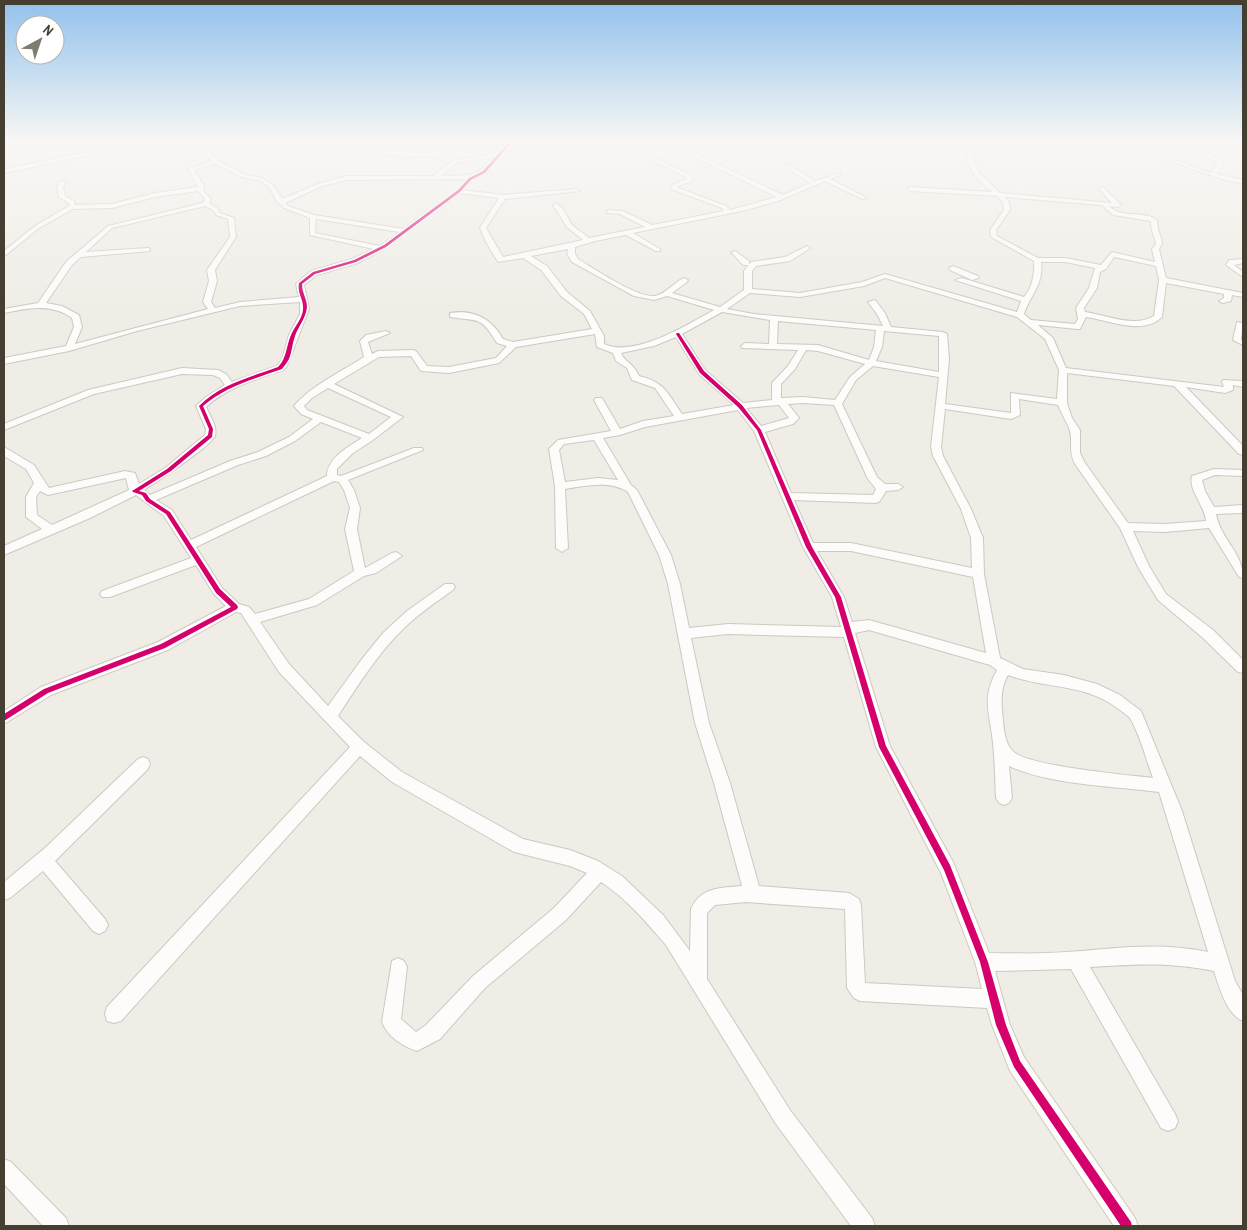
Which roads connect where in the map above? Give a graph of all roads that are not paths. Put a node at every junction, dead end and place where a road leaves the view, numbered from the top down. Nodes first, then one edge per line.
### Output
1 (65, 198) edge
2 (142, 198) edge
3 (207, 198) edge
4 (279, 198) edge
5 (290, 198) edge
6 (449, 198) edge
7 (502, 198) edge
8 (701, 198) edge
9 (777, 198) edge
10 (1002, 198) edge
11 (1037, 198) edge
12 (1111, 198) edge
13 (281, 202) junction
14 (206, 204) junction
15 (556, 205) dead end
16 (1105, 206) junction
17 (72, 207) junction
18 (608, 212) dead end
19 (728, 212) junction
20 (313, 217) junction
21 (650, 227) junction
22 (406, 231) junction
23 (628, 233) junction
24 (587, 240) junction
25 (572, 246) junction
26 (381, 248) junction
27 (807, 248) dead end
28 (148, 250) dead end
29 (658, 250) dead end
30 (735, 253) dead end
31 (4, 254) edge
32 (78, 255) junction
33 (524, 255) junction
34 (1037, 260) junction
35 (1242, 262) edge
36 (750, 265) junction
37 (1160, 265) junction
38 (1100, 267) junction
39 (953, 268) dead end
40 (1243, 275) edge
41 (684, 280) dead end
42 (959, 280) dead end
43 (1163, 280) junction
44 (968, 282) junction
45 (748, 291) junction
46 (1228, 292) junction
47 (665, 293) junction
48 (1243, 295) edge
49 (955, 296) junction
50 (304, 299) junction
51 (1025, 300) junction
52 (1223, 301) dead end
53 (872, 302) dead end
54 (41, 305) junction
55 (213, 310) junction
56 (722, 310) junction
57 (4, 311) edge
58 (1081, 314) junction
59 (453, 315) dead end
60 (1020, 315) junction
61 (774, 318) junction
62 (1029, 322) junction
63 (1240, 324) dead end
64 (884, 328) junction
65 (597, 331) junction
66 (386, 333) dead end
67 (678, 334) junction
68 (1243, 343) edge
69 (513, 345) junction
70 (773, 345) junction
71 (745, 346) dead end
72 (69, 348) junction
73 (803, 348) junction
74 (616, 351) junction
75 (369, 358) junction
76 (4, 360) edge
77 (871, 362) junction
78 (1063, 370) junction
79 (944, 376) junction
80 (1177, 384) junction
81 (1243, 384) edge
82 (328, 385) junction
83 (230, 386) junction
84 (599, 400) dead end
85 (779, 401) junction
86 (837, 403) junction
87 (1062, 403) junction
88 (740, 406) junction
89 (940, 406) junction
90 (679, 417) junction
91 (319, 419) junction
92 (4, 427) edge
93 (759, 430) junction
94 (618, 433) junction
95 (597, 437) junction
96 (370, 438) junction
97 (4, 450) edge
98 (418, 450) dead end
99 (1243, 452) edge
100 (1243, 473) edge
101 (337, 478) junction
102 (38, 485) junction
103 (626, 485) junction
104 (560, 486) junction
105 (898, 487) dead end
106 (882, 488) junction
107 (135, 491) junction
108 (787, 496) junction
109 (148, 500) junction
110 (1243, 509) edge
111 (1212, 511) junction
112 (1212, 524) junction
113 (1125, 527) junction
114 (49, 530) junction
115 (189, 546) junction
116 (808, 547) junction
117 (562, 548) dead end
118 (4, 551) edge
119 (396, 556) dead end
120 (198, 560) junction
121 (360, 573) junction
122 (978, 574) junction
123 (1243, 574) edge
124 (449, 587) dead end
125 (106, 594) dead end
126 (235, 607) junction
127 (252, 620) junction
128 (848, 630) junction
129 (685, 634) junction
130 (999, 665) junction
131 (1243, 668) edge
132 (329, 717) junction
133 (4, 718) edge
134 (1000, 746) junction
135 (359, 747) junction
136 (143, 764) dead end
137 (1164, 786) junction
138 (1004, 798) dead end
139 (44, 860) junction
140 (600, 872) junction
141 (4, 892) edge
142 (746, 894) junction
143 (99, 925) dead end
144 (1076, 960) junction
145 (984, 962) junction
146 (1220, 964) junction
147 (398, 967) dead end
148 (698, 982) junction
149 (995, 999) junction
150 (1243, 1012) edge
151 (114, 1014) dead end
152 (1168, 1121) dead end
153 (4, 1169) edge
154 (58, 1226) edge
155 (864, 1226) edge
156 (1127, 1226) edge

1 - 17 street
2 - 17 street
3 - 14 street
4 - 13 street
5 - 13 street
6 - 22 street
7 - 33 street
8 - 19 street
9 - 19 street
10 - 34 street
11 - 16 street
12 - 16 street
13 - 20 street
14 - 32 street
14 - 55 street
15 - 24 street
16 - 37 street
17 - 31 street
18 - 21 street
19 - 21 street
20 - 22 street
20 - 26 street
21 - 23 street
22 - 26 street
23 - 24 street
23 - 29 street
24 - 25 street
25 - 33 street
25 - 47 street
26 - 50 street
27 - 36 street
28 - 32 street
30 - 36 street
32 - 54 street
33 - 65 street
34 - 38 street
34 - 51 street
35 - 40 street
36 - 45 street
37 - 38 street
37 - 43 street
38 - 58 street
39 - 44 street
41 - 47 street
42 - 44 street
43 - 46 street
43 - 58 street
44 - 49 street
44 - 51 street
45 - 49 street
45 - 56 street
46 - 48 street
46 - 52 street
47 - 56 street
49 - 60 street
50 - 55 street
50 - 83 street
51 - 60 street
53 - 64 street
54 - 57 street
54 - 72 street
55 - 72 street
56 - 61 street
56 - 67 street
58 - 62 street
59 - 69 street
60 - 62 street
61 - 64 street
61 - 70 street
62 - 78 street
63 - 68 street
64 - 77 street
64 - 79 street
65 - 69 street
65 - 74 street
66 - 75 street
67 - 74 street
67 - 88 street
69 - 75 street
70 - 71 street
70 - 73 street
72 - 76 street
73 - 77 street
73 - 85 street
74 - 90 street
75 - 82 street
77 - 79 street
77 - 86 street
78 - 80 street
78 - 87 street
79 - 89 street
80 - 81 street
80 - 99 street
82 - 91 street
82 - 96 street
83 - 92 street
83 - 107 street
84 - 94 street
85 - 86 street
85 - 88 street
85 - 93 street
86 - 106 street
87 - 89 street
87 - 113 street
88 - 90 street
88 - 93 street
89 - 122 street
90 - 94 street
91 - 96 street
91 - 109 street
93 - 108 street
94 - 95 street
95 - 103 street
95 - 104 street
96 - 101 street
97 - 102 street
98 - 101 street
100 - 111 street
101 - 115 street
101 - 121 street
102 - 107 street
102 - 114 street
103 - 104 street
103 - 129 street
104 - 117 street
105 - 106 street
106 - 108 street
107 - 109 street
107 - 114 street
108 - 116 street
109 - 115 street
110 - 111 street
111 - 112 street
112 - 113 street
112 - 123 street
113 - 131 street
114 - 118 street
115 - 120 street
116 - 122 street
116 - 128 street
119 - 121 street
120 - 125 street
120 - 126 street
121 - 127 street
122 - 130 street
124 - 132 street
126 - 127 street
126 - 133 street
127 - 132 street
128 - 129 street
128 - 130 street
128 - 145 street
129 - 142 street
130 - 134 street
130 - 137 street
132 - 135 street
134 - 137 street
134 - 138 street
135 - 140 street
135 - 151 street
136 - 139 street
137 - 146 street
139 - 141 street
139 - 143 street
140 - 147 street
140 - 148 street
142 - 148 street
142 - 149 street
144 - 145 street
144 - 146 street
144 - 152 street
145 - 149 street
146 - 150 street
148 - 155 street
149 - 156 street
153 - 154 street

